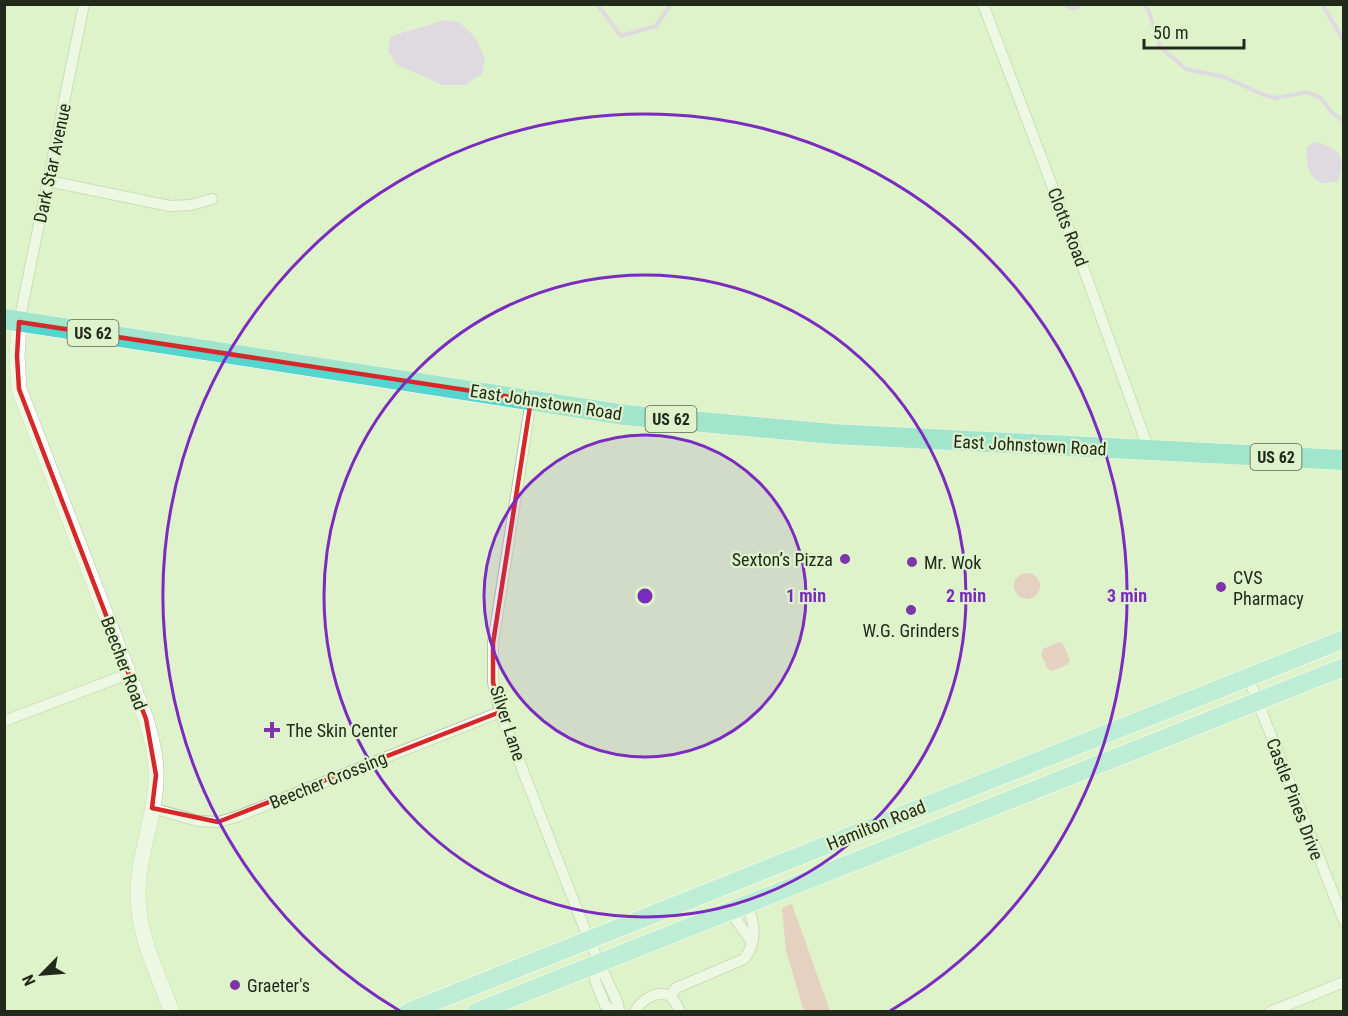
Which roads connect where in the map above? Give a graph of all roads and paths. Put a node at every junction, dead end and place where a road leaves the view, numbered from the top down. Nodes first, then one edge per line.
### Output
1 (84, 4) edge
2 (983, 4) edge
3 (48, 181) junction
4 (212, 199) dead end
5 (12, 320) edge
6 (531, 400) junction
7 (1149, 450) junction
8 (1344, 460) edge
9 (1344, 639) edge
10 (1344, 667) edge
11 (128, 674) junction
12 (1248, 677) junction
13 (1257, 701) junction
14 (500, 712) junction
15 (4, 721) edge
16 (152, 808) junction
17 (738, 908) junction
18 (1344, 921) edge
19 (589, 940) junction
20 (752, 942) junction
21 (598, 963) junction
22 (1344, 982) edge
23 (670, 996) junction
24 (172, 1011) edge
25 (408, 1011) edge
26 (476, 1011) edge
27 (614, 1011) edge
28 (619, 1011) edge
29 (635, 1011) edge
30 (680, 1011) edge
31 (1270, 1011) edge

1 - 3 street, Dark Star Avenue
2 - 7 street, Clotts Road
3 - 4 street
3 - 5 street, Dark Star Avenue
5 - 6 highway, East Johnstown Road / US 62
5 - 11 street, Beecher Road
6 - 7 highway, East Johnstown Road / US 62
6 - 14 street, Silver Lane
7 - 8 highway, East Johnstown Road / US 62
9 - 12 main road, Hamilton Road
10 - 13 main road, Hamilton Road
11 - 15 street
11 - 16 street, Beecher Road
12 - 13 street, Castle Pines Drive
12 - 19 main road, Hamilton Road
13 - 17 main road, Hamilton Road
13 - 18 street, Castle Pines Drive
14 - 16 street, Beecher Crossing
14 - 19 street, Silver Lane
16 - 24 street, Beecher Road
17 - 20 street
17 - 20 street
17 - 21 main road, Hamilton Road
19 - 21 street, Silver Lane
19 - 25 main road, Hamilton Road
20 - 23 street
21 - 26 main road, Hamilton Road
21 - 27 street
21 - 28 street
22 - 31 street
23 - 29 street
23 - 30 street

